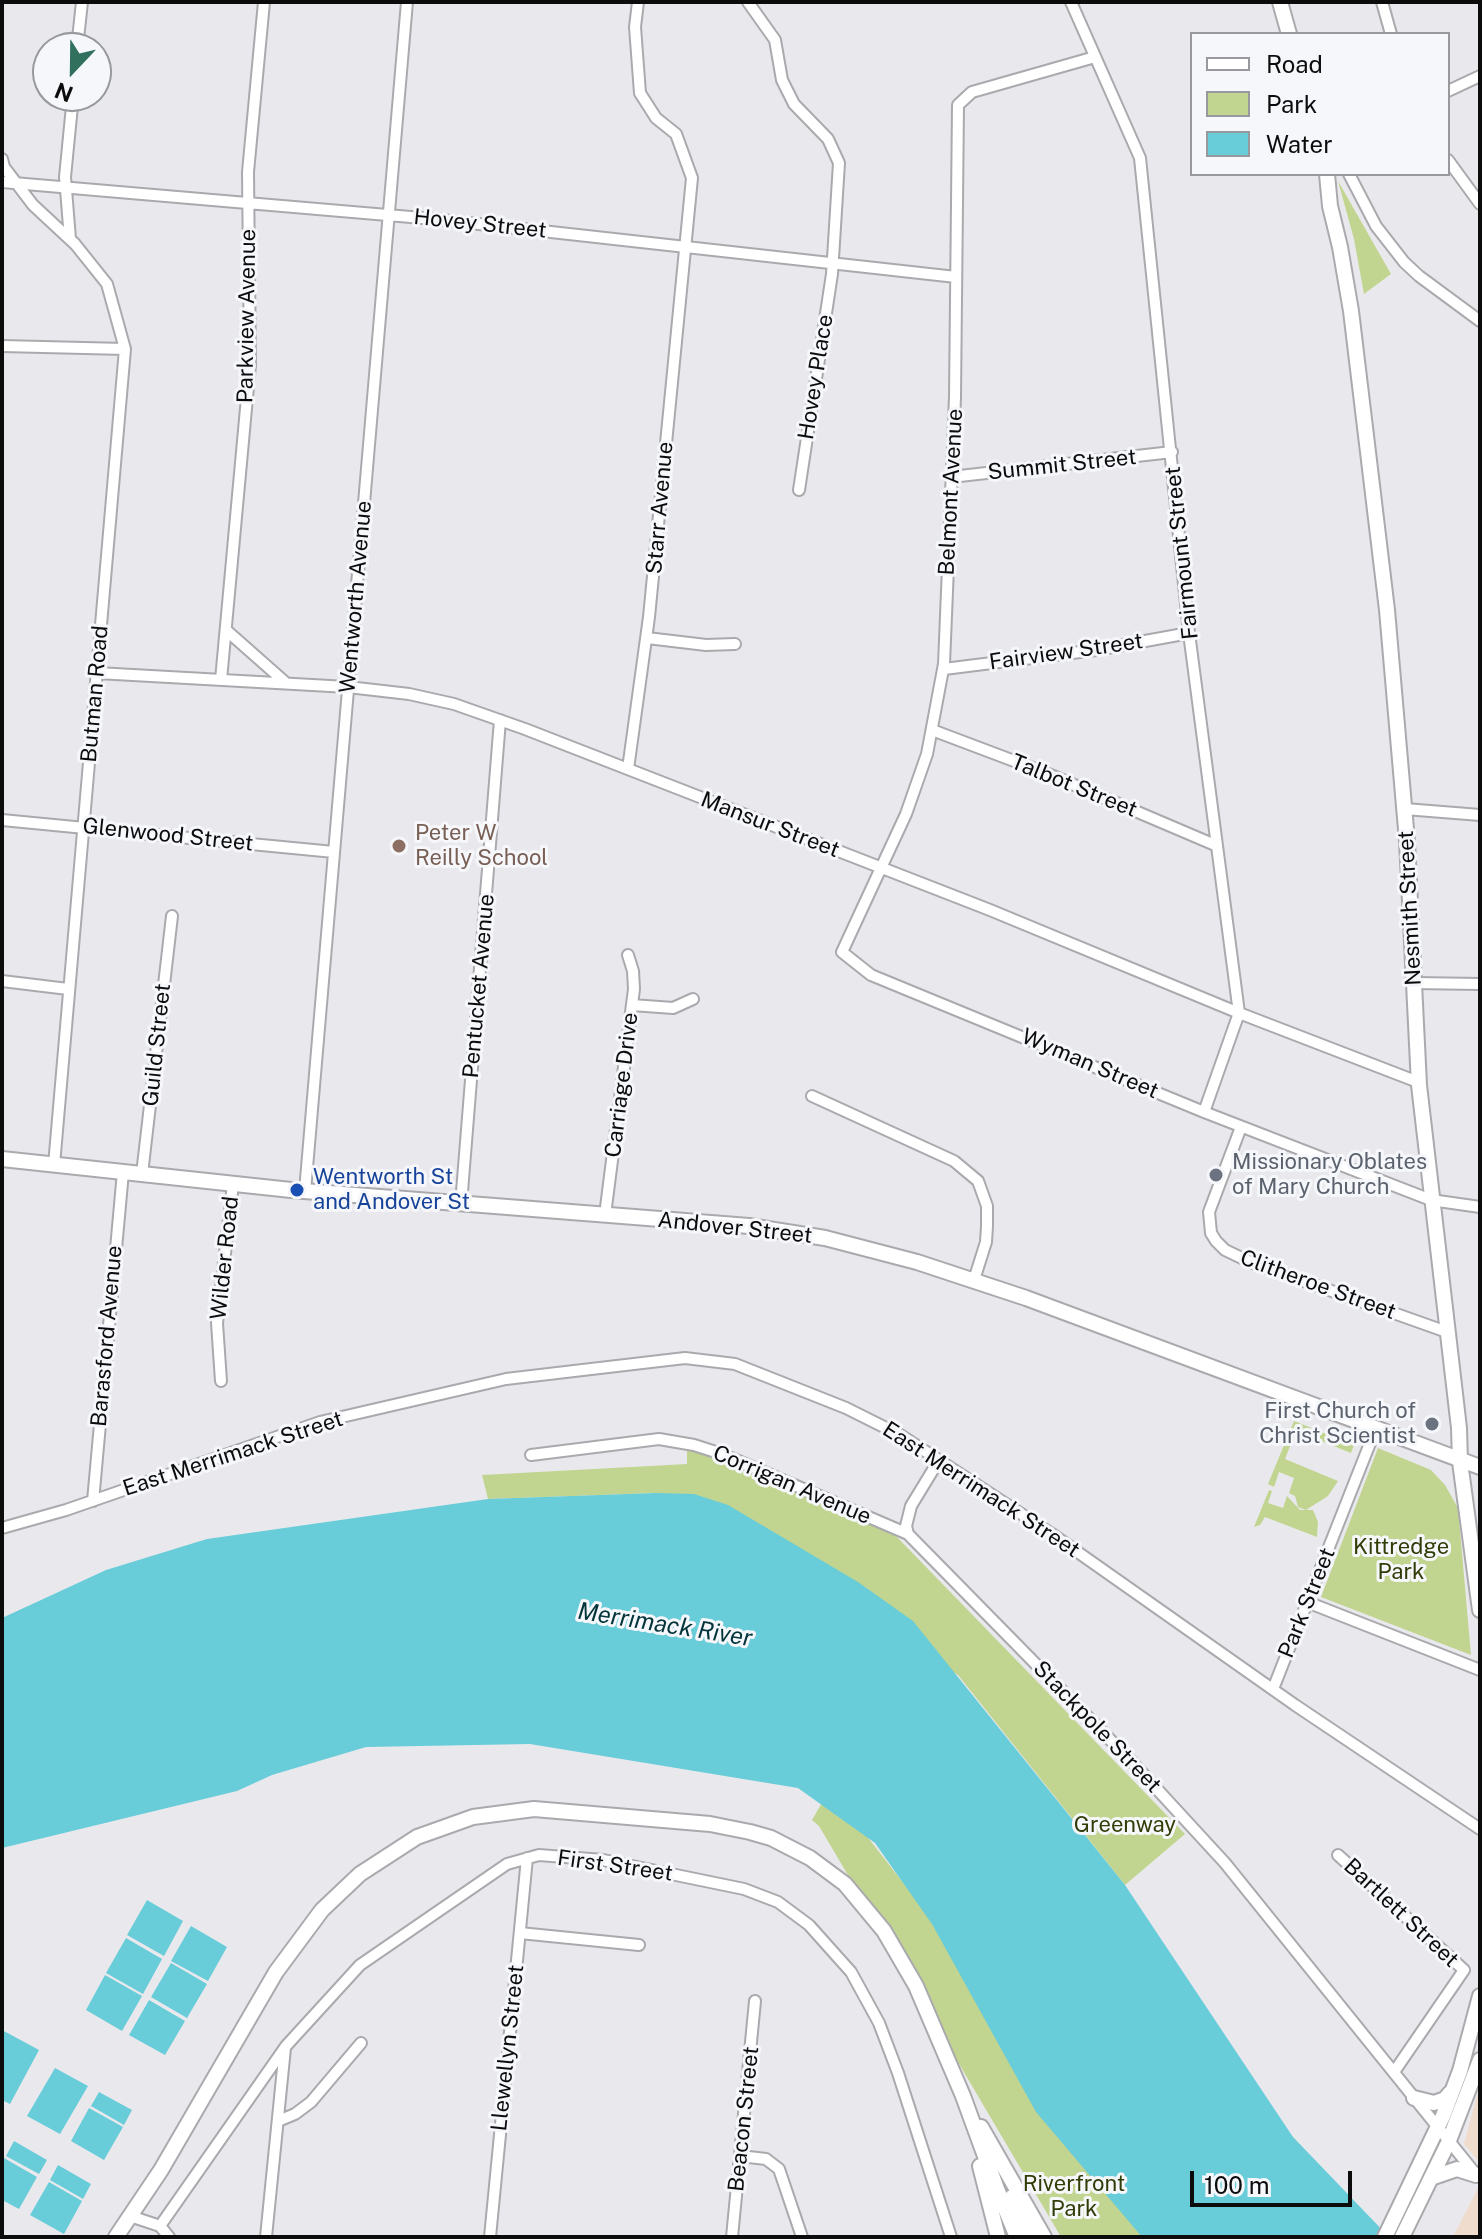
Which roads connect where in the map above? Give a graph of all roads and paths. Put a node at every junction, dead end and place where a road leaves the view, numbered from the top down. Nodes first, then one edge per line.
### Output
1 (82, 2) edge
2 (264, 2) edge
3 (407, 2) edge
4 (638, 2) edge
5 (748, 2) edge
6 (1071, 2) edge
7 (1280, 2) edge
8 (1382, 2) edge
9 (79, 32) edge
10 (1288, 32) edge
11 (1390, 32) edge
12 (1095, 57) junction
13 (1480, 76) edge
14 (1450, 90) edge
15 (72, 112) edge
16 (2, 159) edge
17 (1450, 163) edge
18 (1320, 176) edge
19 (1327, 176) edge
20 (1350, 176) edge
21 (2, 182) edge
22 (17, 184) junction
23 (67, 188) junction
24 (248, 203) junction
25 (1480, 204) edge
26 (1330, 206) junction
27 (388, 215) junction
28 (70, 239) junction
29 (685, 247) junction
30 (833, 263) junction
31 (956, 277) junction
32 (1480, 321) edge
33 (2, 346) edge
34 (125, 349) junction
35 (1172, 452) junction
36 (951, 477) junction
37 (799, 490) dead end
38 (226, 630) junction
39 (1189, 633) junction
40 (647, 638) junction
41 (735, 644) dead end
42 (944, 669) junction
43 (97, 673) junction
44 (221, 680) junction
45 (286, 683) junction
46 (348, 687) junction
47 (500, 720) junction
48 (932, 730) junction
49 (628, 769) junction
50 (1405, 809) junction
51 (1480, 815) edge
52 (2, 820) edge
53 (84, 827) junction
54 (1215, 845) junction
55 (334, 852) junction
56 (881, 868) junction
57 (172, 916) dead end
58 (628, 955) dead end
59 (2, 981) edge
60 (1414, 983) junction
61 (1480, 984) edge
62 (68, 989) junction
63 (693, 999) dead end
64 (632, 1005) junction
65 (1239, 1013) junction
66 (1418, 1082) junction
67 (812, 1096) dead end
68 (1204, 1112) junction
69 (1241, 1127) junction
70 (2, 1159) edge
71 (54, 1165) junction
72 (123, 1172) junction
73 (142, 1174) junction
74 (233, 1184) junction
75 (305, 1191) junction
76 (1431, 1200) junction
77 (461, 1204) junction
78 (1480, 1207) edge
79 (605, 1215) junction
80 (974, 1280) junction
81 (1447, 1332) junction
82 (221, 1381) dead end
83 (1376, 1428) junction
84 (531, 1455) dead end
85 (939, 1460) junction
86 (1460, 1462) junction
87 (1480, 1467) edge
88 (93, 1501) junction
89 (2, 1528) edge
90 (908, 1534) junction
91 (1307, 1602) junction
92 (1480, 1610) edge
93 (1480, 1670) edge
94 (1273, 1689) junction
95 (1480, 1829) edge
96 (1338, 1855) dead end
97 (527, 1858) junction
98 (520, 1933) junction
99 (639, 1945) dead end
100 (1480, 1996) edge
101 (755, 2001) dead end
102 (361, 2043) dead end
103 (286, 2046) junction
104 (1480, 2060) edge
105 (1394, 2072) junction
106 (1453, 2090) junction
107 (963, 2096) junction
108 (1414, 2098) junction
109 (278, 2121) junction
110 (1437, 2128) junction
111 (1448, 2143) junction
112 (740, 2156) junction
113 (1431, 2178) junction
114 (1478, 2178) edge
115 (130, 2216) junction
116 (160, 2226) junction
117 (116, 2237) edge
118 (169, 2237) edge
119 (266, 2237) edge
120 (490, 2237) edge
121 (732, 2237) edge
122 (802, 2237) edge
123 (951, 2237) edge
124 (998, 2237) edge
125 (1017, 2237) edge
126 (1029, 2237) edge
127 (1044, 2237) edge
128 (1385, 2237) edge
129 (1402, 2237) edge

1 - 9 street
2 - 24 street, Parkview Avenue
3 - 27 street, Wentworth Avenue
4 - 29 street, Starr Avenue
5 - 30 street, Hovey Place
6 - 12 street, Fairmount Street
7 - 10 main road
8 - 11 street
12 - 31 street, Belmont Avenue
12 - 35 street, Fairmount Street
13 - 14 street
15 - 23 street
16 - 22 street, Butman Road
17 - 25 street
18 - 26 main road, Nesmith Street
19 - 26 main road, Nesmith Street
20 - 32 street
21 - 22 street, Hovey Street
22 - 23 street, Hovey Street
22 - 28 street, Butman Road
23 - 24 street, Hovey Street
23 - 28 street
24 - 27 street, Hovey Street
24 - 38 street, Parkview Avenue
26 - 50 main road, Nesmith Street
27 - 29 street, Hovey Street
27 - 46 street, Wentworth Avenue
28 - 34 street, Butman Road
29 - 30 street, Hovey Street
29 - 40 street, Starr Avenue
30 - 31 street, Hovey Street
30 - 37 street, Hovey Place
31 - 36 street, Belmont Avenue
33 - 34 street
34 - 43 street, Butman Road
35 - 36 street, Summit Street
35 - 39 street, Fairmount Street
36 - 42 street, Belmont Avenue
38 - 44 street, Parkview Avenue
38 - 45 street
39 - 42 street, Fairview Street
39 - 54 street, Fairmount Street
40 - 41 street
40 - 49 street, Starr Avenue
42 - 48 street, Belmont Avenue
43 - 44 street, Mansur Street
43 - 53 street, Butman Road
44 - 45 street, Mansur Street
45 - 46 street, Mansur Street
46 - 47 street, Mansur Street
46 - 55 street, Wentworth Avenue
47 - 49 street, Mansur Street
47 - 77 street, Pentucket Avenue
48 - 54 street, Talbot Street
48 - 56 street, Belmont Avenue
49 - 56 street, Mansur Street
50 - 51 street
50 - 60 main road, Nesmith Street
52 - 53 street, Glenwood Street
53 - 55 street, Glenwood Street
53 - 62 street, Butman Road
54 - 65 street, Fairmount Street
55 - 75 street, Wentworth Avenue
56 - 65 street, Mansur Street
56 - 68 street, Wyman Street
57 - 73 street, Guild Street
58 - 64 street, Carriage Drive
59 - 62 street
60 - 61 street
60 - 66 main road, Nesmith Street
62 - 71 street, Butman Road
63 - 64 street
64 - 79 street, Carriage Drive
65 - 66 street, Mansur Street
65 - 68 street, Fairmount Street
66 - 76 main road, Nesmith Street
67 - 80 street
68 - 69 street, Wyman Street
69 - 76 street, Wyman Street
69 - 81 street, Clitheroe Street
70 - 71 main road, Andover Street
71 - 72 main road, Andover Street
72 - 73 main road, Andover Street
72 - 88 street, Barasford Avenue
73 - 74 main road, Andover Street
74 - 75 main road, Andover Street
74 - 82 street, Wilder Road
75 - 77 main road, Andover Street
76 - 78 street, Wyman Street
76 - 81 main road, Nesmith Street
77 - 79 main road, Andover Street
79 - 80 main road, Andover Street
80 - 83 main road, Andover Street
81 - 86 main road, Nesmith Street
83 - 86 main road, Andover Street
83 - 91 street, Park Street
84 - 90 street, Corrigan Avenue
85 - 88 street, East Merrimack Street
85 - 90 street
85 - 94 street, East Merrimack Street
86 - 87 main road, Andover Street
86 - 92 main road, Nesmith Street
88 - 89 street, East Merrimack Street
90 - 105 street, Stackpole Street
91 - 93 street
91 - 94 street, Park Street
94 - 95 street, East Merrimack Street
96 - 105 street, Bartlett Street
97 - 98 street, Llewellyn Street
97 - 103 street, First Street
97 - 123 street, First Street
98 - 99 street
98 - 120 street, Llewellyn Street
100 - 106 main road
101 - 112 street, Beacon Street
102 - 109 street
103 - 109 street
103 - 116 street, First Street
104 - 111 main road
105 - 108 street, Stackpole Street
106 - 108 main road
106 - 110 main road
107 - 115 main road
107 - 124 main road
107 - 125 main road
107 - 126 main road
107 - 127 main road
108 - 110 street, Stackpole Street
109 - 119 street
110 - 111 street, Stackpole Street
110 - 128 main road
111 - 113 main road
111 - 114 street, Stackpole Street
112 - 121 street, Beacon Street
112 - 122 street
113 - 114 main road
113 - 129 main road
115 - 116 street
115 - 117 main road
116 - 118 street

